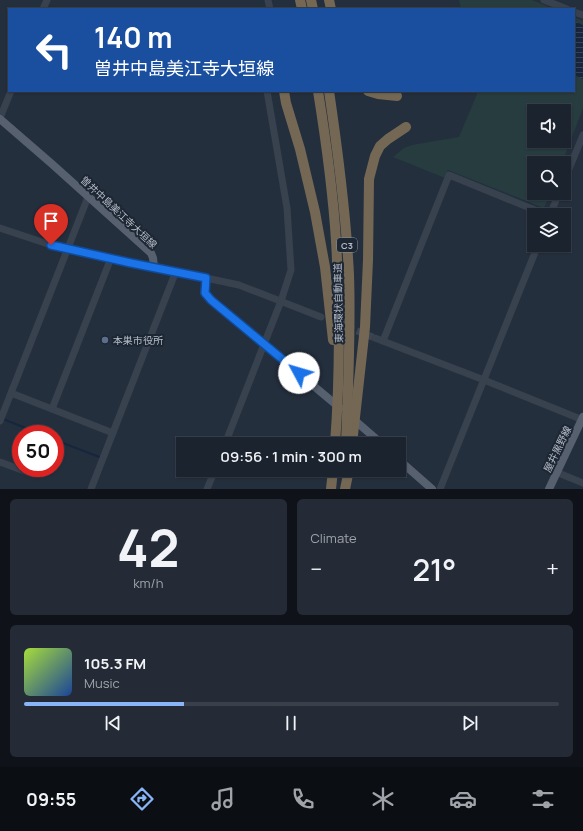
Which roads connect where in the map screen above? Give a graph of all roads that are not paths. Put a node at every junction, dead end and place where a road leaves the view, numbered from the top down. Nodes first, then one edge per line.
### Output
1 (544, 0) edge
2 (564, 8) edge
3 (11, 92) edge
4 (267, 92) edge
5 (284, 92) edge
6 (318, 92) edge
7 (329, 92) edge
8 (371, 92) edge
9 (397, 96) dead end
10 (0, 118) edge
11 (406, 127) dead end
12 (583, 135) edge
13 (571, 164) edge
14 (88, 197) junction
15 (532, 208) edge
16 (0, 228) edge
17 (67, 248) junction
18 (535, 252) edge
19 (111, 258) junction
20 (154, 267) junction
21 (176, 271) junction
22 (206, 278) junction
23 (281, 301) junction
24 (321, 317) dead end
25 (375, 338) tunnel mouth
26 (383, 341) junction
27 (264, 344) junction
28 (484, 380) junction
29 (338, 387) junction
30 (11, 393) junction
31 (353, 400) junction
32 (52, 409) junction
33 (583, 419) edge
34 (0, 420) edge
35 (113, 433) junction
36 (228, 437) edge
37 (335, 437) edge
38 (347, 437) edge
39 (352, 437) edge
40 (374, 437) edge
41 (0, 462) edge
42 (12, 466) edge
43 (406, 466) edge
44 (556, 472) junction
45 (212, 477) edge
46 (332, 477) edge
47 (344, 477) edge
48 (347, 477) edge
49 (583, 483) edge
50 (90, 489) edge
51 (207, 489) edge
52 (331, 489) edge
53 (343, 489) edge
54 (432, 489) edge
55 (440, 489) edge
56 (549, 489) edge

1 - 2 street
3 - 10 street
4 - 23 street
5 - 29 highway
6 - 29 highway, 東海環状自動車道 / C3
7 - 31 highway, 東海環状自動車道 / C3
8 - 9 highway
10 - 14 main road, 曽井中島美江寺大垣線
11 - 31 highway
12 - 13 street
14 - 17 street
14 - 20 main road, 曽井中島美江寺大垣線
15 - 26 street
16 - 17 street
17 - 19 street
17 - 30 street
18 - 28 street
19 - 20 street
19 - 32 street
20 - 21 main road
21 - 22 main road
21 - 35 street
22 - 23 street
22 - 27 main road
23 - 24 street
23 - 27 street
25 - 26 street
26 - 28 street
27 - 36 street
27 - 40 main road
28 - 33 street
28 - 55 street
29 - 37 highway, 東海環状自動車道 / C3
30 - 32 street
30 - 34 street
31 - 38 highway, 東海環状自動車道 / C3
31 - 39 highway
32 - 35 street
33 - 44 main road, 屋井黒野線
35 - 50 street
41 - 42 street
43 - 54 main road
44 - 49 street
44 - 56 main road, 屋井黒野線
45 - 51 street
46 - 52 highway
47 - 53 highway
48 - 53 highway

